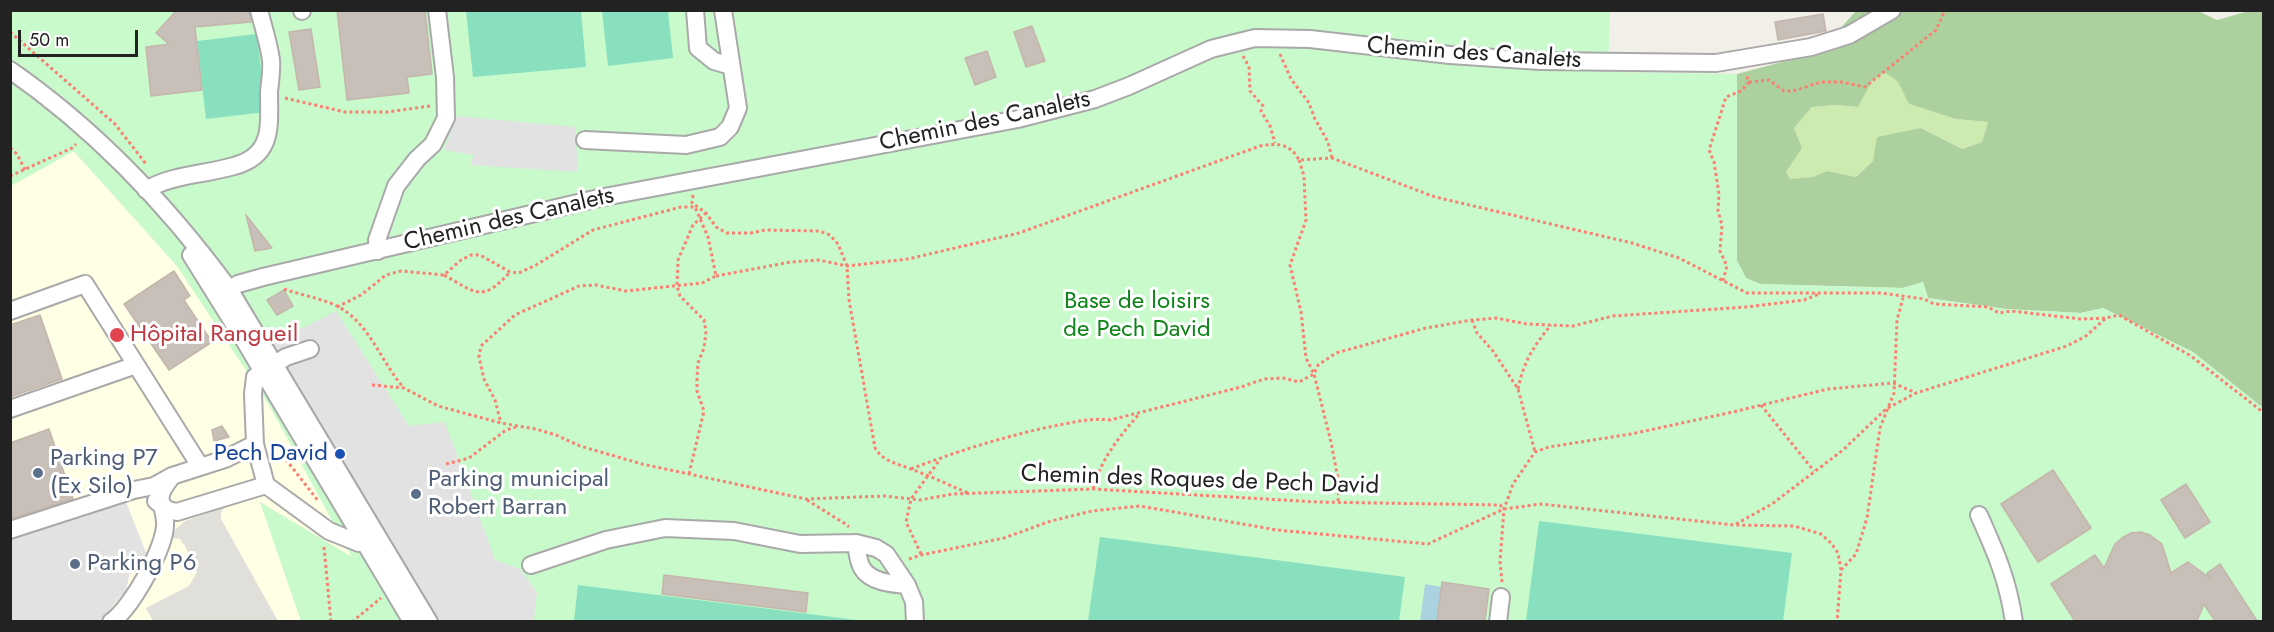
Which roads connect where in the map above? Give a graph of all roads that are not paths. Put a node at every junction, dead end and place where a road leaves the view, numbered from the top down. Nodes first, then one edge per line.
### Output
1 (259, 10) edge
2 (437, 10) edge
3 (695, 10) edge
4 (723, 10) edge
5 (1892, 10) edge
6 (731, 66) junction
7 (10, 70) edge
8 (585, 140) dead end
9 (152, 186) junction
10 (378, 251) junction
11 (223, 292) junction
12 (10, 311) edge
13 (310, 349) dead end
14 (136, 365) junction
15 (269, 368) junction
16 (10, 410) edge
17 (255, 444) junction
18 (200, 466) junction
19 (172, 476) junction
20 (266, 485) junction
21 (134, 490) junction
22 (160, 503) junction
23 (1979, 515) dead end
24 (10, 530) edge
25 (370, 538) junction
26 (856, 543) junction
27 (531, 565) dead end
28 (907, 585) junction
29 (1501, 597) road end
30 (111, 621) edge
31 (411, 621) edge
32 (429, 621) edge
33 (915, 621) edge
34 (1498, 621) edge
35 (2014, 621) edge

1 - 9 street
2 - 10 street
3 - 6 street
4 - 6 street
5 - 10 street, Chemin des Canalets
6 - 8 street
7 - 9 street
9 - 11 street
10 - 11 street, Chemin des Canalets
11 - 15 street
12 - 14 street
13 - 15 street
14 - 16 street
14 - 18 street
15 - 17 street
15 - 25 street
17 - 18 street
17 - 20 street
18 - 19 street
19 - 21 street
19 - 22 street
20 - 22 street
20 - 25 street
21 - 22 street
21 - 24 street
22 - 30 street
23 - 35 street
25 - 31 street
25 - 32 street
26 - 27 street
26 - 28 street
26 - 28 street
28 - 33 street
29 - 34 street

